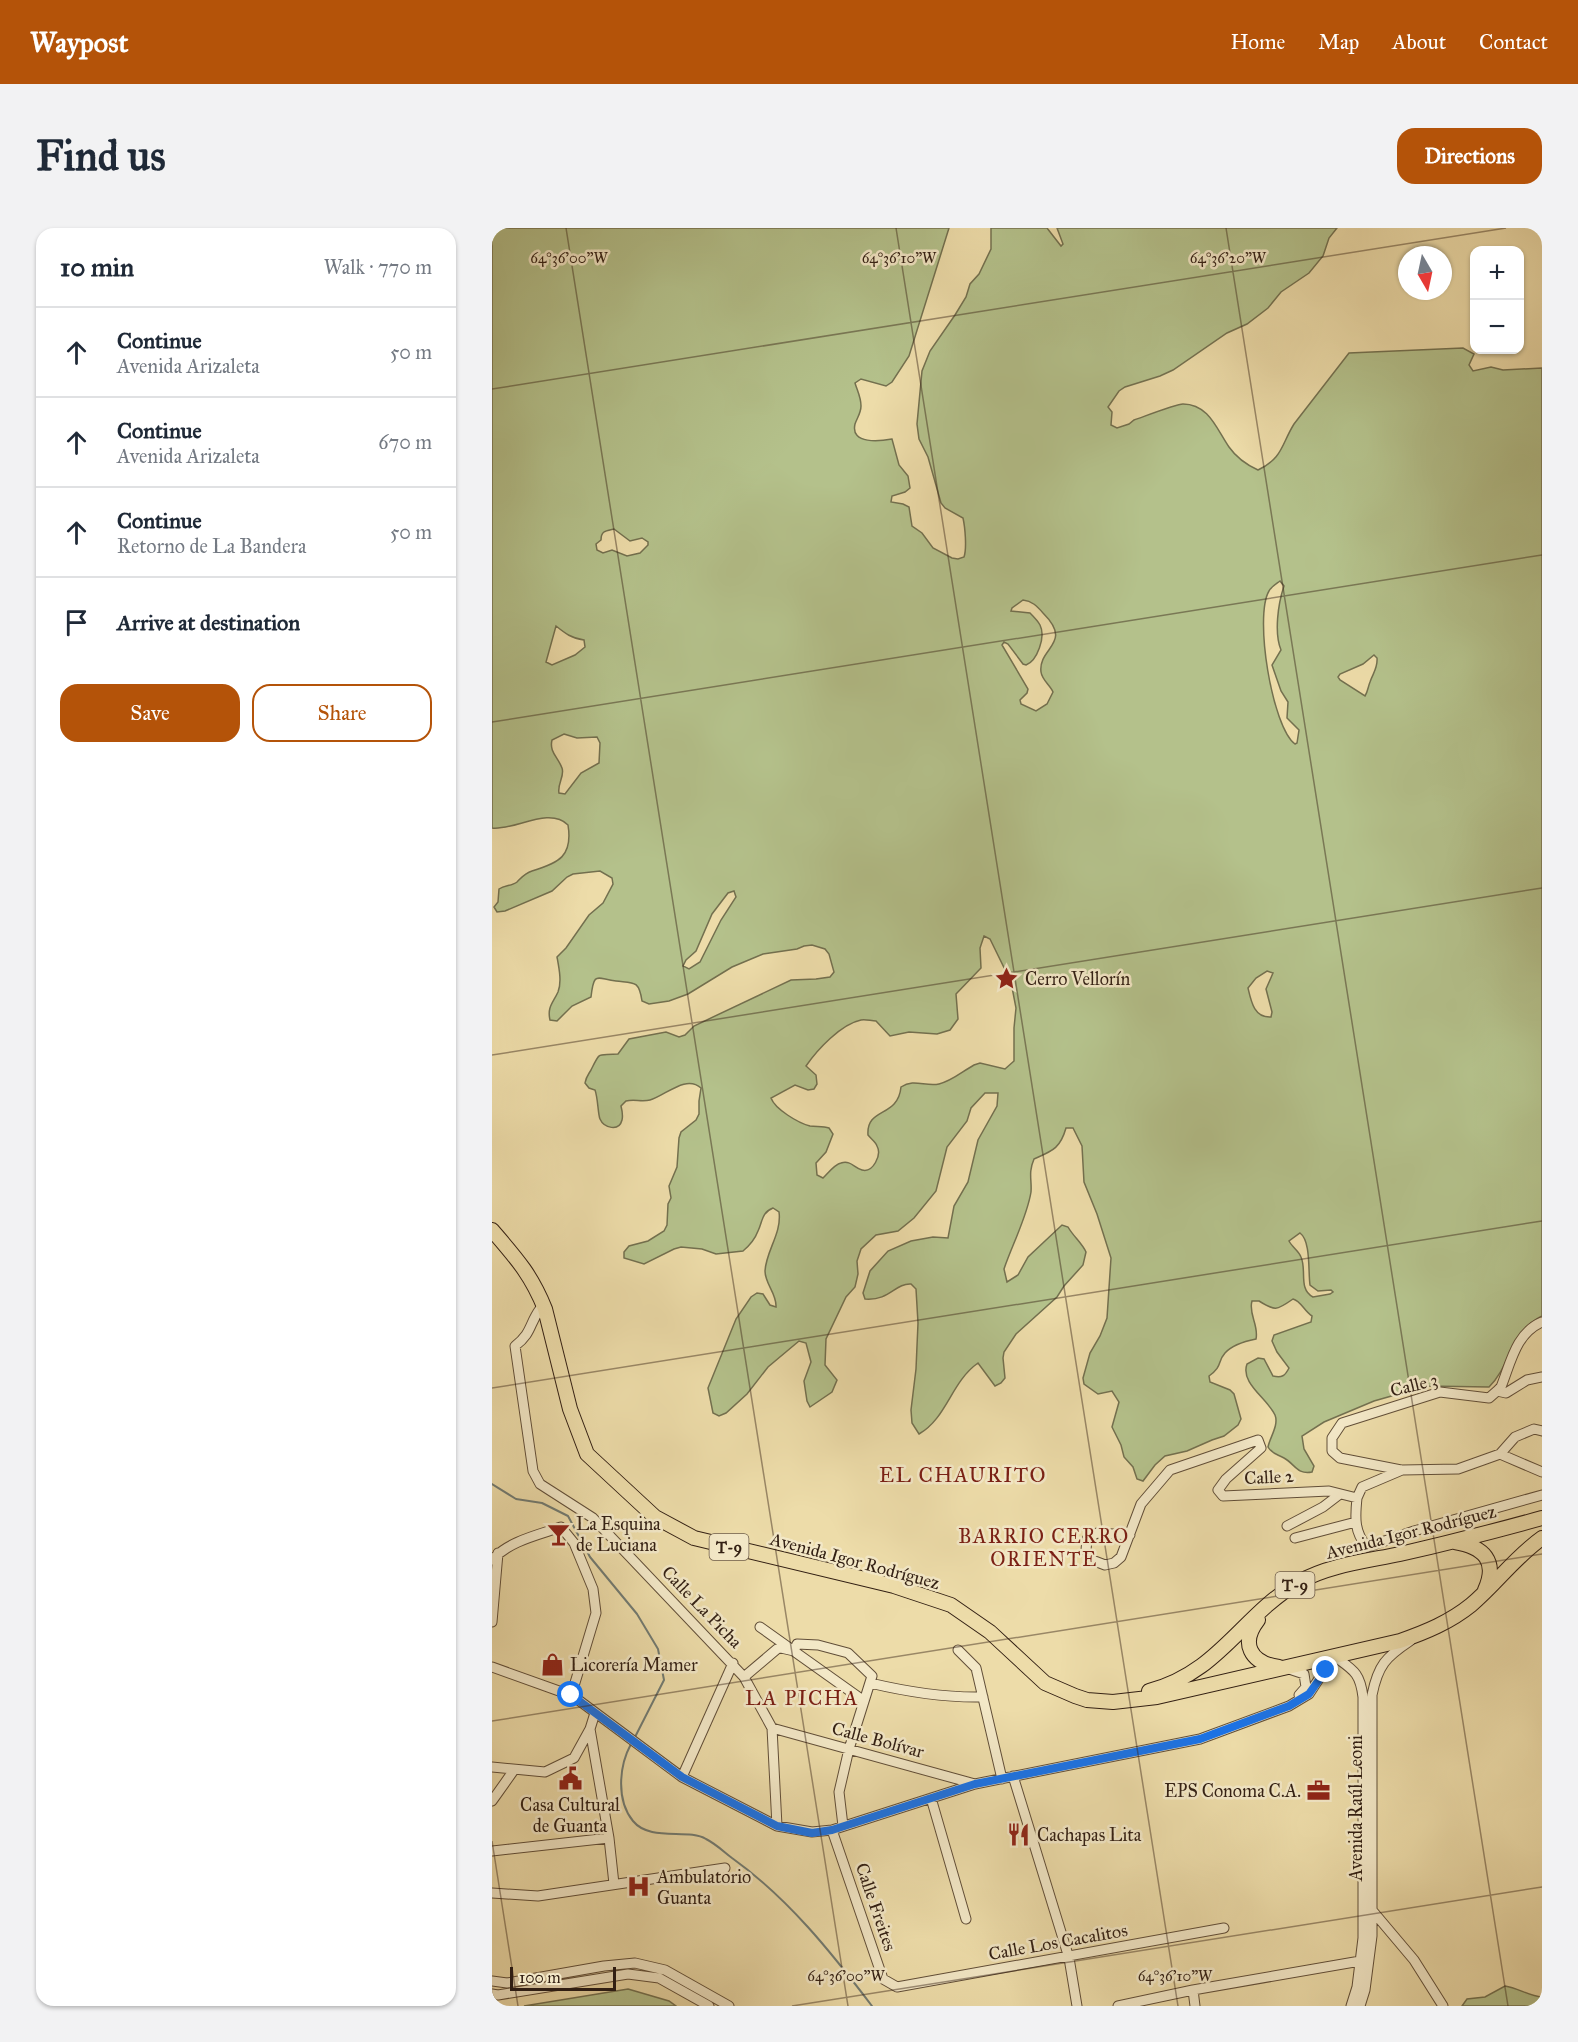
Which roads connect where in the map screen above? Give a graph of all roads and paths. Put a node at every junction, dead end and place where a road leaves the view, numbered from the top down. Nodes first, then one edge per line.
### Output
1 (492, 1230) edge
2 (492, 1239) edge
3 (514, 1256) junction
4 (545, 1309) junction
5 (1542, 1322) edge
6 (1542, 1377) edge
7 (1497, 1391) junction
8 (1542, 1431) edge
9 (1500, 1454) junction
10 (1402, 1470) junction
11 (1542, 1472) edge
12 (1340, 1494) junction
13 (1542, 1495) edge
14 (1358, 1498) junction
15 (1542, 1518) edge
16 (1356, 1522) junction
17 (1287, 1526) dead end
18 (1130, 1535) junction
19 (1295, 1538) dead end
20 (1542, 1538) edge
21 (1453, 1542) junction
22 (495, 1557) edge
23 (1484, 1592) junction
24 (1280, 1596) junction
25 (492, 1622) edge
26 (760, 1627) dead end
27 (1424, 1633) junction
28 (958, 1650) dead end
29 (794, 1652) junction
30 (1334, 1656) junction
31 (732, 1663) junction
32 (492, 1667) edge
33 (1284, 1667) junction
34 (744, 1677) junction
35 (870, 1683) junction
36 (571, 1695) junction
37 (1076, 1696) junction
38 (983, 1697) junction
39 (864, 1701) junction
40 (1289, 1706) junction
41 (595, 1713) junction
42 (772, 1728) junction
43 (590, 1729) junction
44 (849, 1749) junction
45 (492, 1767) edge
46 (514, 1770) junction
47 (1013, 1776) junction
48 (682, 1777) junction
49 (1002, 1779) junction
50 (975, 1784) junction
51 (931, 1798) junction
52 (492, 1801) edge
53 (777, 1826) junction
54 (843, 1826) junction
55 (832, 1830) junction
56 (609, 1838) junction
57 (492, 1851) edge
58 (725, 1868) dead end
59 (614, 1884) junction
60 (492, 1893) edge
61 (1368, 1908) junction
62 (966, 1919) dead end
63 (1224, 1928) dead end
64 (1069, 1958) junction
65 (1365, 1960) junction
66 (492, 1981) edge
67 (897, 1988) joint
68 (1193, 1990) junction
69 (492, 1994) edge
70 (709, 2006) edge
71 (729, 2006) edge
72 (1077, 2006) edge
73 (1118, 2006) edge
74 (1196, 2006) edge
75 (1351, 2006) edge
76 (1360, 2006) edge
77 (1443, 2006) edge

1 - 3 highway, Avenida Igor Rodríguez / T-9
2 - 3 highway, Avenida Igor Rodríguez / T-9
3 - 4 highway, Avenida Igor Rodríguez / T-9
4 - 31 street, Calle La Picha
4 - 37 highway, Avenida Igor Rodríguez / T-9
5 - 7 street
6 - 7 street, Calle 3
7 - 10 street, Calle 3
8 - 9 street
9 - 10 street
9 - 11 street
10 - 14 street
12 - 14 street, Calle 2
12 - 17 street
12 - 18 street, Calle 2
13 - 16 street
14 - 16 street
15 - 21 highway, Avenida Igor Rodríguez / T-9
16 - 19 street
18 - 18 street, Calle 2
20 - 23 highway, Avenida Igor Rodríguez / T-9
21 - 23 highway
21 - 24 highway, Avenida Igor Rodríguez / T-9
22 - 25 street
22 - 36 street
23 - 27 highway, Avenida Igor Rodríguez / T-9
24 - 33 highway, T-9
24 - 37 highway, Avenida Igor Rodríguez / T-9
26 - 29 street
27 - 30 highway, Avenida Igor Rodríguez / T-9
27 - 61 street, Avenida Raúl Leoni
28 - 38 street
29 - 34 street
29 - 35 street
29 - 39 street
30 - 33 highway, Avenida Igor Rodríguez / T-9
30 - 40 street
30 - 61 street, Avenida Raúl Leoni
31 - 34 street, Calle La Picha
31 - 48 street
32 - 36 street
33 - 37 highway, Avenida Igor Rodríguez / T-9
33 - 40 street
34 - 42 street, Calle La Picha
35 - 38 street
35 - 39 street
36 - 41 street
38 - 49 street
39 - 44 street
40 - 47 street
41 - 43 street
41 - 48 street
42 - 44 street, Calle Bolívar
42 - 53 street, Calle La Picha
43 - 46 street
43 - 56 street
44 - 50 street, Calle Bolívar
44 - 54 street
45 - 46 street
46 - 52 street
47 - 49 street
47 - 64 street
48 - 53 street
49 - 50 street
50 - 51 street
51 - 54 street
51 - 62 street
53 - 55 street
54 - 55 street
55 - 67 street, Calle Freites
56 - 57 street
56 - 59 street
58 - 59 street
59 - 60 street
61 - 65 street, Avenida Raúl Leoni
61 - 77 street
63 - 64 street, Calle Los Cacalitos
64 - 67 street, Calle Los Cacalitos
64 - 72 street
65 - 68 street
65 - 75 street, Avenida Raúl Leoni
65 - 76 street, Avenida Raúl Leoni
66 - 71 street
68 - 73 street
68 - 74 street
69 - 70 street

